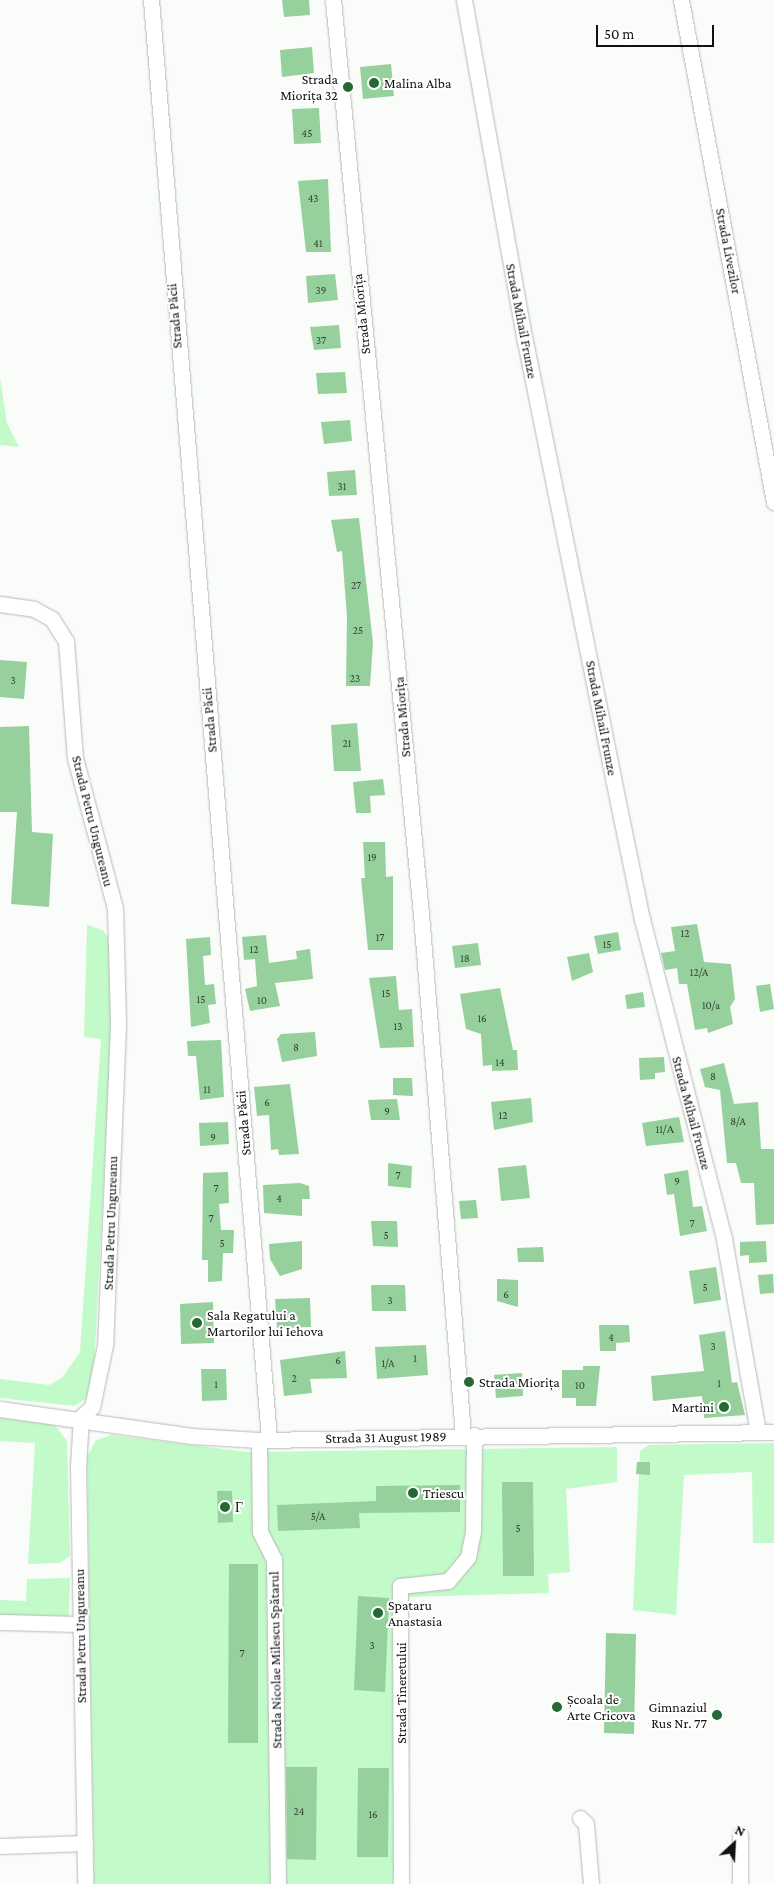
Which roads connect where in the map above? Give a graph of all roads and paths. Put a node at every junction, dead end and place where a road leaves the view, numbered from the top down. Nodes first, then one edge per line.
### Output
1 (151, 0) edge
2 (333, 0) edge
3 (464, 0) edge
4 (681, 0) edge
5 (774, 502) edge
6 (0, 604) edge
7 (0, 1409) edge
8 (81, 1418) junction
9 (758, 1432) junction
10 (774, 1432) edge
11 (469, 1435) junction
12 (264, 1439) junction
13 (0, 1622) edge
14 (80, 1624) junction
15 (580, 1818) dead end
16 (740, 1835) dead end
17 (84, 1844) junction
18 (0, 1846) edge
19 (85, 1884) edge
20 (278, 1884) edge
21 (401, 1884) edge
22 (591, 1884) edge
23 (740, 1884) edge

1 - 12 street, Strada Păcii
2 - 11 street, Strada Miorița
3 - 9 street, Strada Mihail Frunze
4 - 5 street, Strada Livezilor
6 - 8 street, Strada Petru Ungureanu
7 - 8 street, Strada 31 August 1989
8 - 12 street, Strada 31 August 1989
8 - 14 street, Strada Petru Ungureanu
9 - 10 street, Strada 31 August 1989
9 - 11 street, Strada 31 August 1989
11 - 12 street, Strada 31 August 1989
11 - 21 street, Strada Tineretului
12 - 20 street, Strada Nicolae Milescu Spătarul
13 - 14 street
14 - 17 street, Strada Petru Ungureanu
15 - 22 street
16 - 23 street
17 - 18 street
17 - 19 street, Strada Petru Ungureanu

